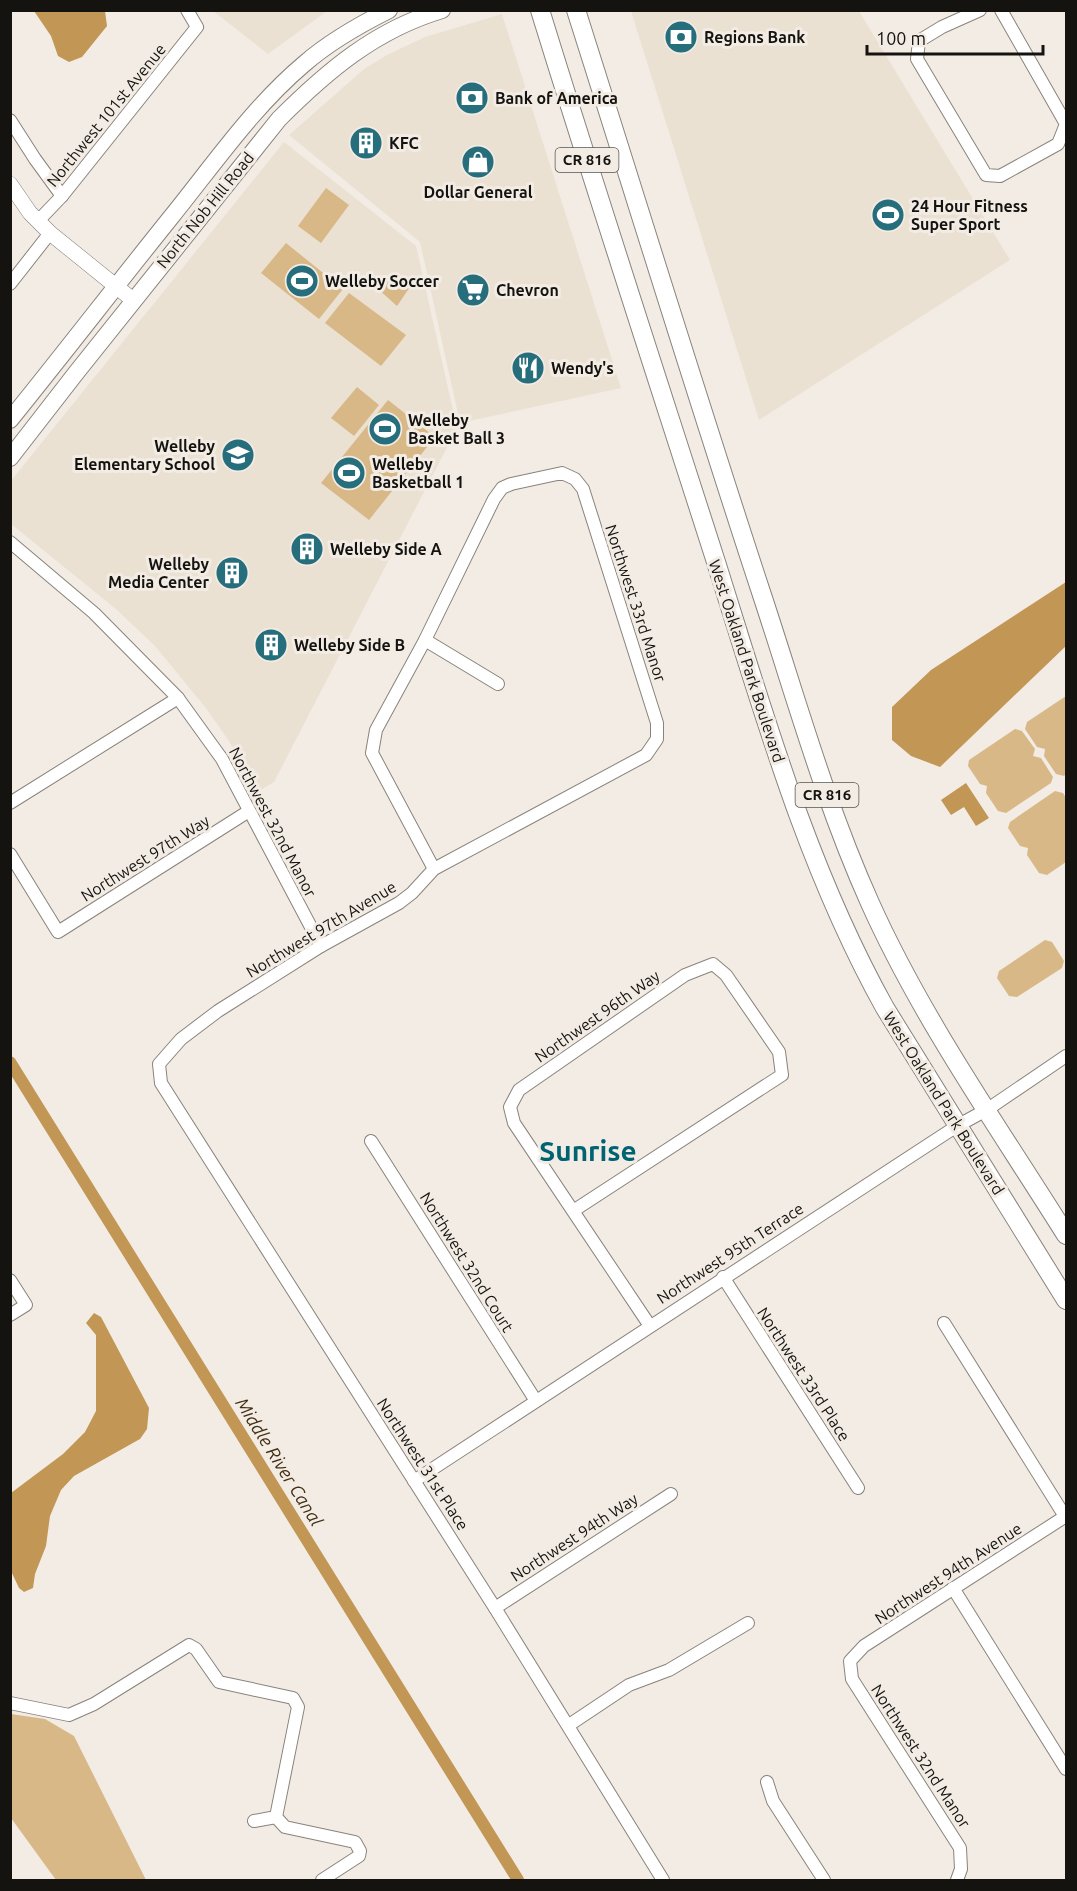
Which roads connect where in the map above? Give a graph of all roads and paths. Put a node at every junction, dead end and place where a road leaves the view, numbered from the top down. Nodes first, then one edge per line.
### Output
1 (187, 10) edge
2 (389, 10) edge
3 (442, 10) edge
4 (540, 10) edge
5 (576, 10) edge
6 (980, 10) edge
7 (1001, 10) edge
8 (10, 120) edge
9 (1066, 124) edge
10 (10, 184) edge
11 (62, 196) junction
12 (38, 222) junction
13 (50, 233) junction
14 (10, 284) edge
15 (116, 286) junction
16 (134, 300) junction
17 (10, 420) edge
18 (10, 458) edge
19 (10, 542) edge
20 (425, 640) junction
21 (498, 684) dead end
22 (178, 698) junction
23 (657, 739) joint
24 (10, 804) edge
25 (249, 811) junction
26 (10, 854) edge
27 (434, 869) junction
28 (321, 946) junction
29 (1066, 1056) edge
30 (159, 1064) joint
31 (988, 1109) junction
32 (957, 1126) junction
33 (371, 1141) dead end
34 (573, 1211) junction
35 (1066, 1235) edge
36 (723, 1277) junction
37 (10, 1280) edge
38 (1066, 1300) edge
39 (10, 1315) edge
40 (944, 1323) dead end
41 (650, 1326) junction
42 (536, 1401) junction
43 (414, 1480) junction
44 (858, 1488) dead end
45 (671, 1494) dead end
46 (1066, 1517) edge
47 (953, 1588) junction
48 (495, 1608) junction
49 (748, 1623) dead end
50 (850, 1661) joint
51 (10, 1703) edge
52 (569, 1725) junction
53 (1066, 1769) edge
54 (767, 1782) dead end
55 (276, 1817) junction
56 (254, 1821) dead end
57 (959, 1875) edge
58 (322, 1881) edge
59 (663, 1881) edge
60 (824, 1881) edge

1 - 11 street, Northwest 101st Avenue
2 - 15 main road, North Nob Hill Road
3 - 16 main road, North Nob Hill Road
4 - 32 main road, West Oakland Park Boulevard / CR 816
5 - 31 main road, West Oakland Park Boulevard / CR 816
6 - 9 street
7 - 9 street
8 - 11 street
10 - 12 street
11 - 12 street, Northwest 101st Avenue
12 - 13 street
13 - 14 street
13 - 15 street
15 - 16 street
15 - 17 main road, North Nob Hill Road
16 - 18 main road, North Nob Hill Road
19 - 22 street, Northwest 32nd Manor
20 - 21 street
20 - 23 street, Northwest 33rd Manor
20 - 27 street
22 - 24 street
22 - 25 street, Northwest 32nd Manor
23 - 27 street, Northwest 97th Avenue
25 - 26 street, Northwest 97th Way
25 - 28 street, Northwest 32nd Manor
27 - 28 street, Northwest 97th Avenue
28 - 30 street, Northwest 97th Avenue
29 - 31 street, Northwest 95th Terrace
30 - 43 street, Northwest 31st Place
31 - 32 street, Northwest 95th Terrace
31 - 35 main road, West Oakland Park Boulevard / CR 816
32 - 36 street, Northwest 95th Terrace
32 - 38 main road, West Oakland Park Boulevard / CR 816
33 - 42 street, Northwest 32nd Court
34 - 34 street, Northwest 96th Way
34 - 41 street
36 - 41 street, Northwest 95th Terrace
36 - 44 street, Northwest 33rd Place
37 - 39 street
40 - 46 street
41 - 42 street, Northwest 95th Terrace
42 - 43 street, Northwest 95th Terrace
43 - 48 street, Northwest 31st Place
45 - 48 street, Northwest 94th Way
46 - 47 street, Northwest 94th Avenue
47 - 50 street, Northwest 94th Avenue
47 - 53 street
48 - 52 street, Northwest 31st Place
49 - 52 street
50 - 57 street, Northwest 32nd Manor
51 - 55 street
52 - 59 street, Northwest 31st Place
54 - 60 street
55 - 56 street
55 - 58 street

